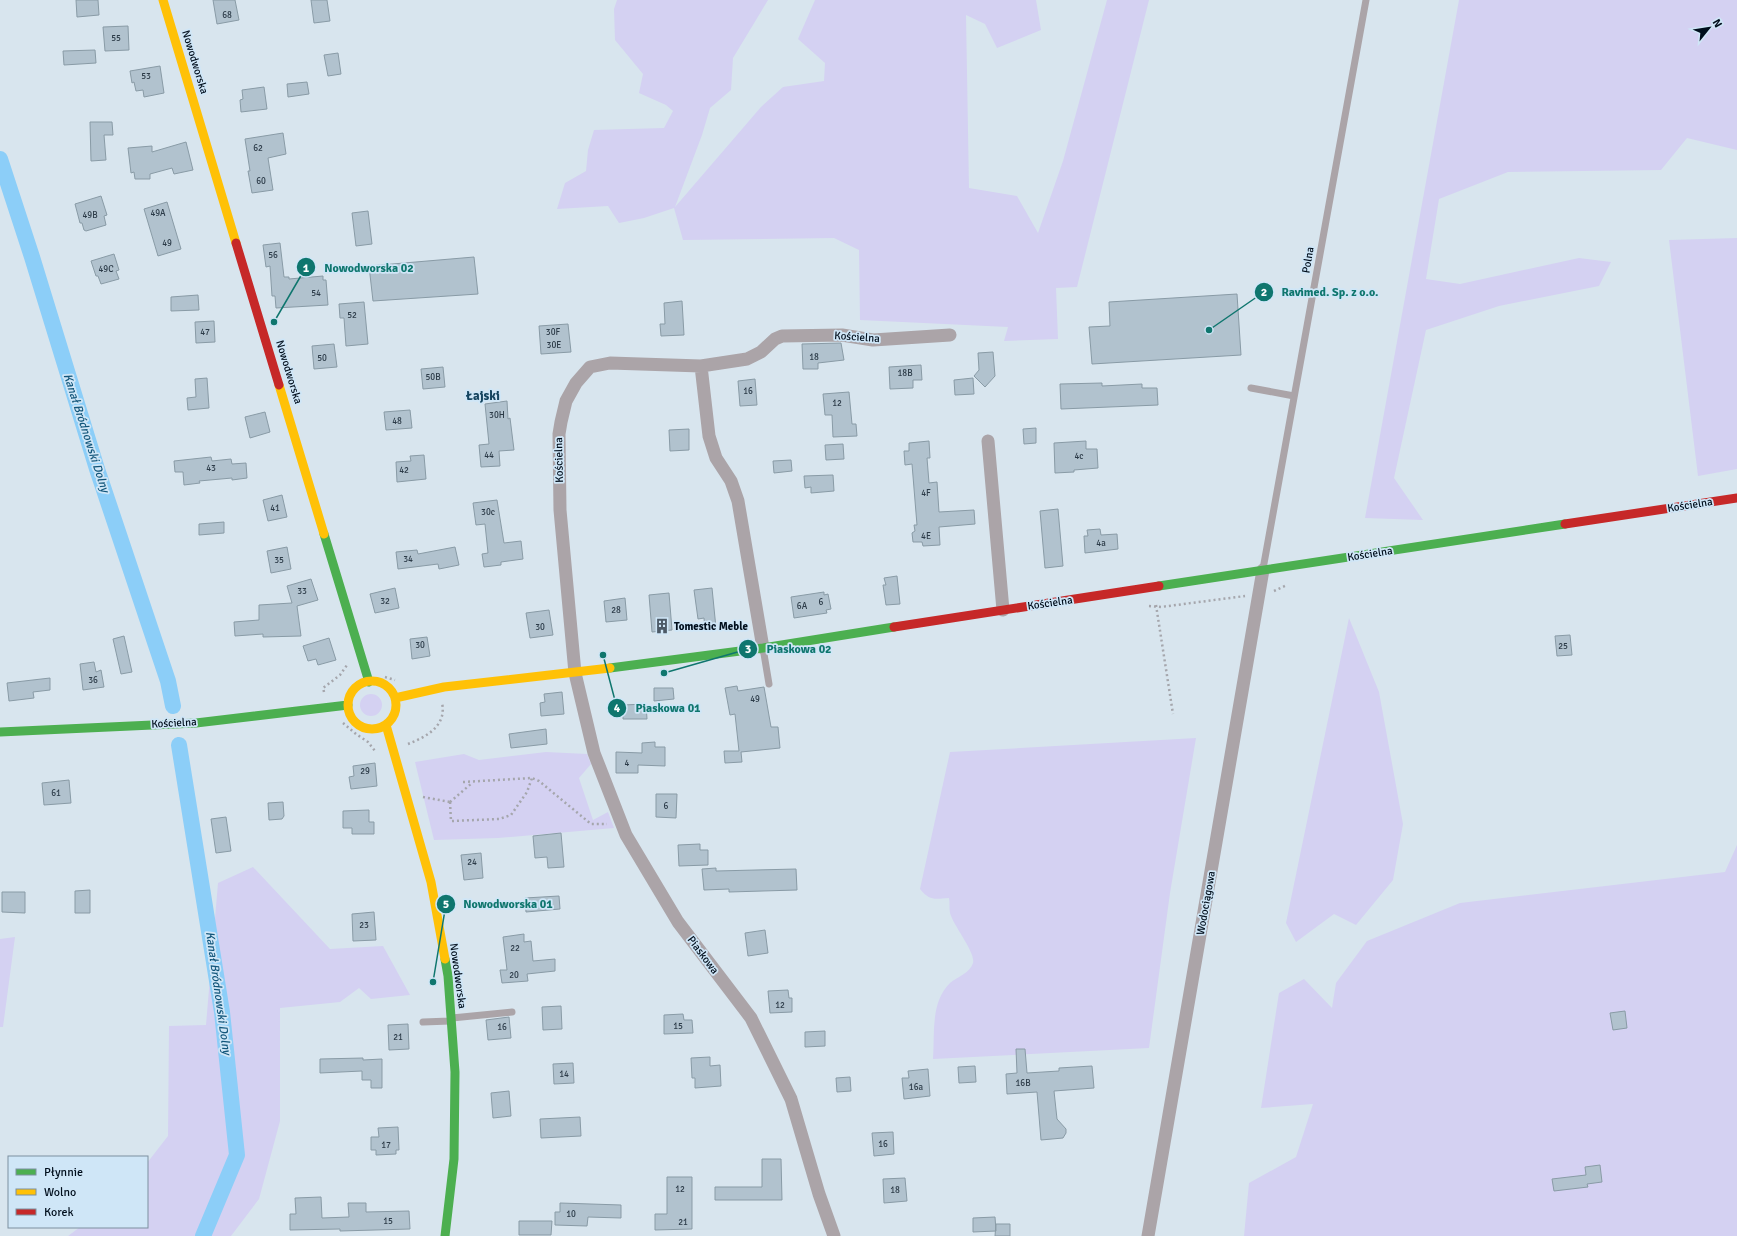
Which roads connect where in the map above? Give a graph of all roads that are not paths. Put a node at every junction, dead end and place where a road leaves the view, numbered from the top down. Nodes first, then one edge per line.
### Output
1 (163, 0) edge
2 (1366, 0) edge
3 (950, 335) dead end
4 (701, 366) junction
5 (1251, 388) dead end
6 (1294, 396) junction
7 (988, 441) dead end
8 (1737, 498) edge
9 (1263, 570) junction
10 (1003, 610) junction
11 (763, 648) junction
12 (575, 673) junction
13 (369, 682) junction
14 (769, 684) dead end
15 (395, 698) junction
16 (348, 705) junction
17 (386, 725) junction
18 (0, 732) edge
19 (512, 1012) dead end
20 (452, 1019) junction
21 (423, 1022) dead end
22 (444, 1236) edge
23 (834, 1236) edge
24 (1148, 1236) edge

1 - 13 street, Nowodworska
2 - 6 lane, Polna
3 - 4 street, Kościelna
4 - 11 street
4 - 12 street, Kościelna
5 - 6 lane
6 - 9 lane, Polna
7 - 10 street
8 - 9 street, Kościelna
9 - 10 street, Kościelna
9 - 24 street, Wodociągowa
10 - 11 street, Kościelna
11 - 12 street, Kościelna
11 - 14 lane
12 - 15 street, Kościelna
12 - 23 street, Piaskowa
13 - 15 street
13 - 16 street
15 - 17 street
16 - 17 street
16 - 18 street, Kościelna
17 - 20 street, Nowodworska
19 - 20 lane
20 - 21 lane
20 - 22 street, Nowodworska

